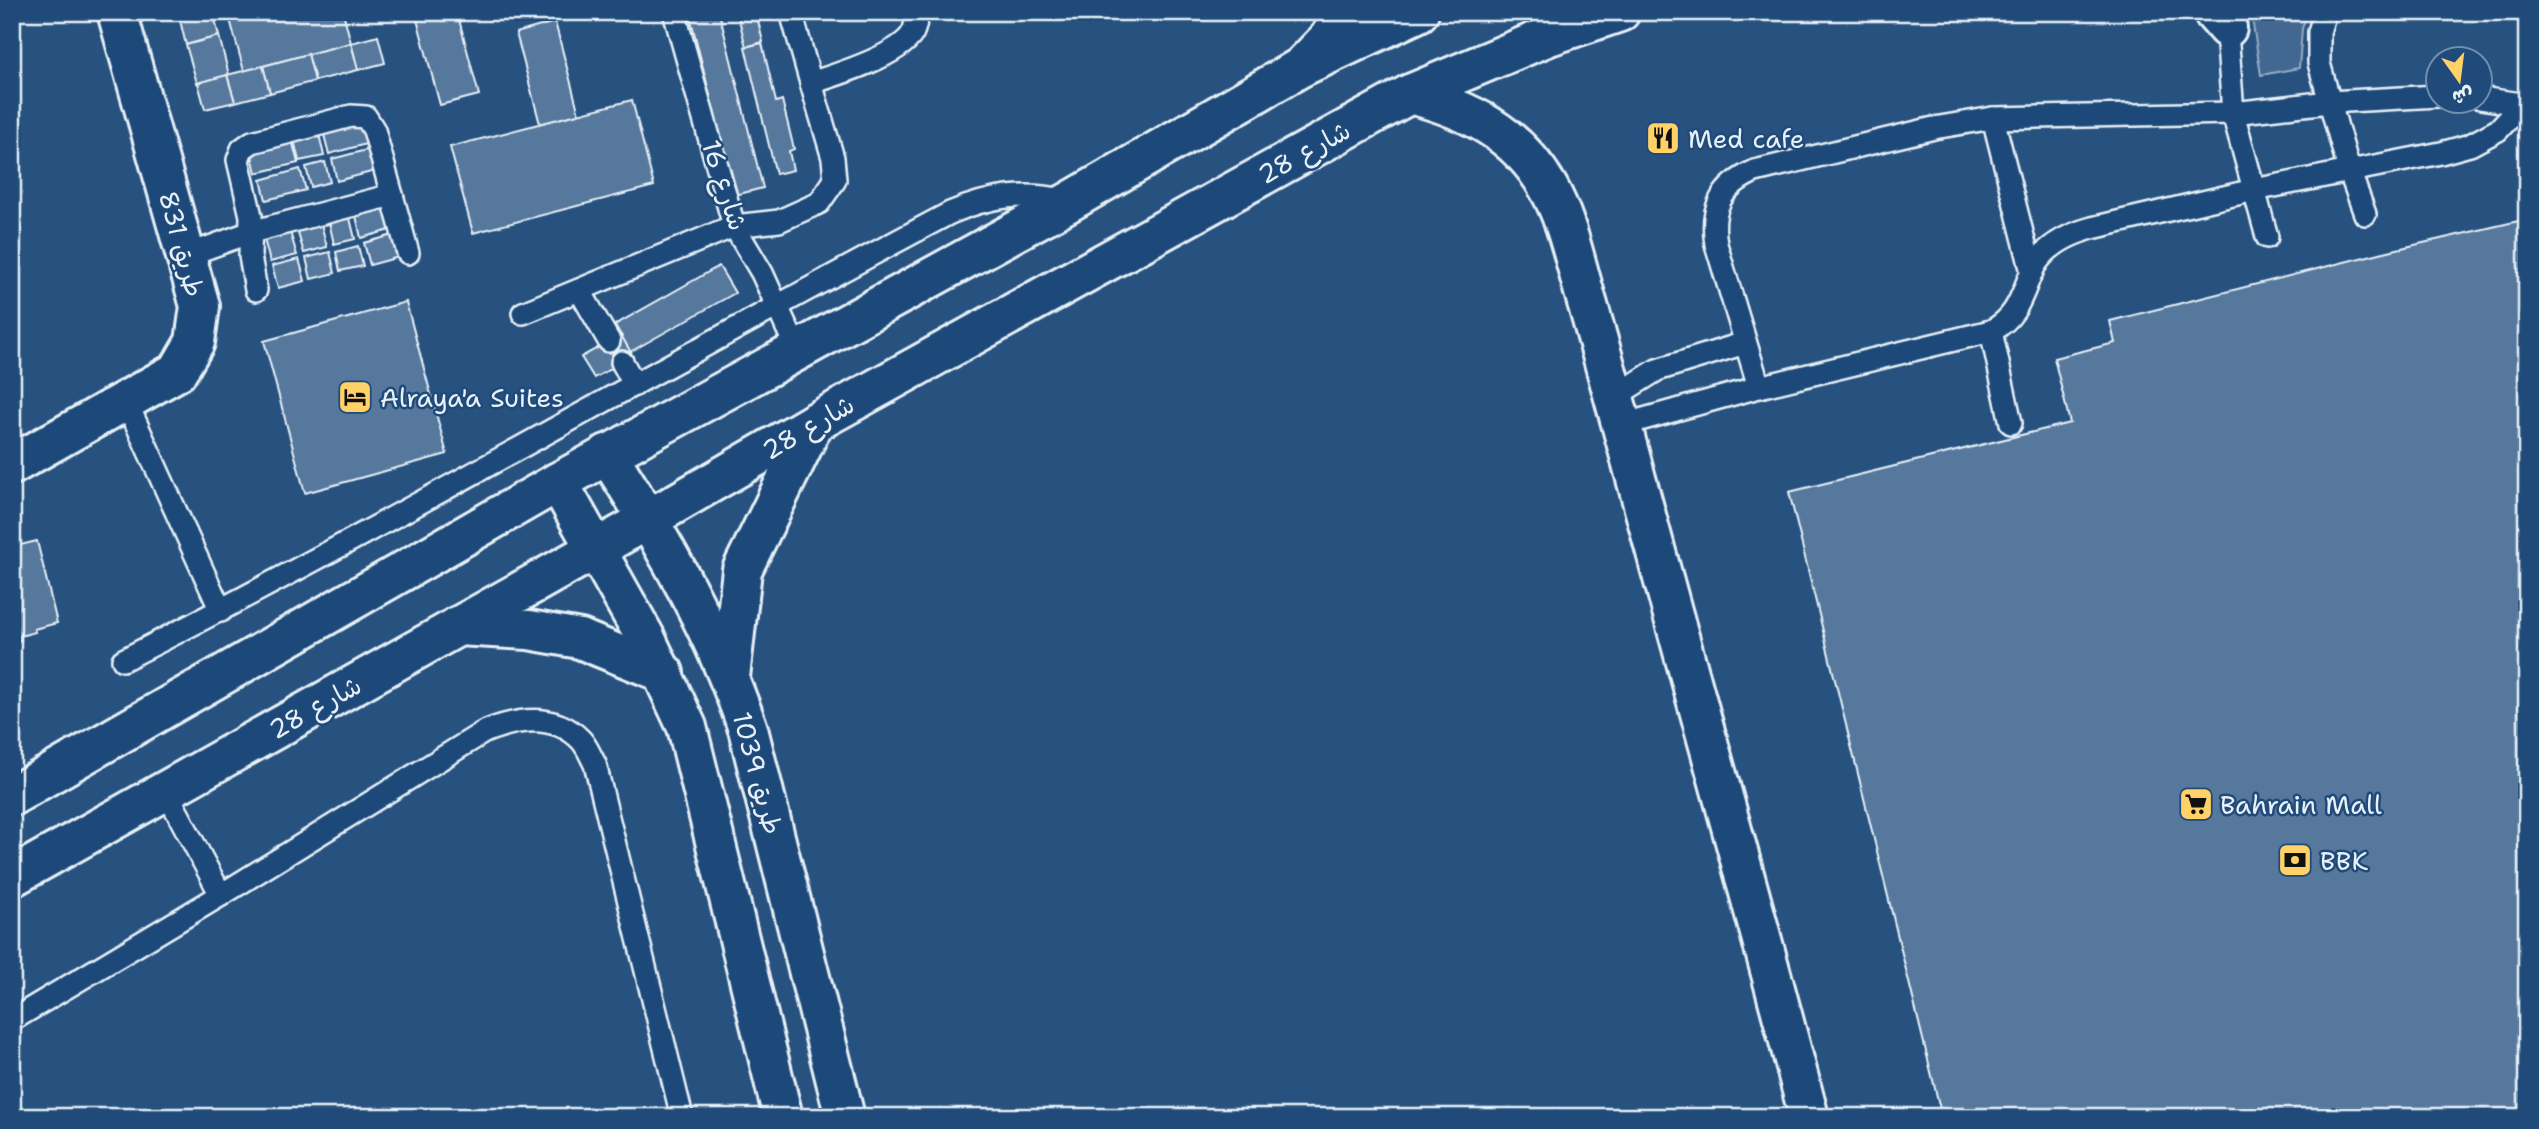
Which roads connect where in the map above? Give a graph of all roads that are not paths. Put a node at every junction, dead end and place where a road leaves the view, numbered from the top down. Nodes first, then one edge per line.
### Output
1 (117, 12) edge
2 (674, 12) edge
3 (791, 12) edge
4 (917, 12) edge
5 (1346, 12) edge
6 (1419, 12) edge
7 (1620, 12) edge
8 (2325, 12) edge
9 (2222, 18) edge
10 (1301, 67) junction
11 (811, 83) junction
12 (1410, 94) junction
13 (2424, 97) edge
14 (2494, 101) edge
15 (2329, 102) junction
16 (2524, 106) edge
17 (2233, 113) junction
18 (1993, 118) junction
19 (2349, 170) junction
20 (2254, 190) junction
21 (392, 195) junction
22 (1069, 202) junction
23 (2365, 214) dead end
24 (734, 226) junction
25 (251, 232) junction
26 (2267, 237) dead end
27 (408, 253) dead end
28 (185, 256) junction
29 (2032, 272) junction
30 (256, 290) dead end
31 (580, 291) junction
32 (777, 304) junction
33 (523, 313) dead end
34 (1991, 331) junction
35 (609, 341) dead end
36 (1745, 343) junction
37 (797, 351) junction
38 (622, 362) dead end
39 (635, 385) junction
40 (1759, 387) junction
41 (126, 401) junction
42 (1618, 411) junction
43 (814, 422) junction
44 (2011, 423) dead end
45 (607, 454) junction
46 (12, 465) edge
47 (558, 482) junction
48 (649, 519) junction
49 (595, 549) junction
50 (221, 611) junction
51 (458, 626) junction
52 (123, 660) dead end
53 (664, 673) junction
54 (730, 677) junction
55 (166, 791) junction
56 (12, 796) edge
57 (12, 877) edge
58 (221, 895) junction
59 (12, 1020) edge
60 (1803, 1116) edge
61 (682, 1117) edge
62 (783, 1117) edge
63 (845, 1117) edge

1 - 28 street, طريق 831
2 - 24 lane, شارع 16
3 - 11 lane
4 - 11 lane
5 - 10 street
6 - 10 street
7 - 12 street, شارع 28
8 - 15 lane
9 - 17 lane
10 - 22 street
11 - 24 lane
12 - 42 street
12 - 43 street, شارع 28
13 - 15 lane
14 - 16 lane
15 - 17 lane
15 - 19 lane
16 - 19 lane
17 - 18 lane
17 - 20 lane
18 - 29 lane
18 - 36 lane
19 - 20 lane
19 - 23 lane
20 - 26 lane
20 - 29 lane
21 - 25 lane
21 - 25 lane
21 - 27 lane
22 - 32 lane
22 - 37 street
24 - 31 lane
24 - 32 lane, شارع 16
25 - 28 lane
25 - 30 lane
28 - 41 street, طريق 831
29 - 34 lane
31 - 33 lane
31 - 35 lane
32 - 37 lane, شارع 16
32 - 39 lane
34 - 40 lane
34 - 44 lane
36 - 40 lane
36 - 42 lane
37 - 45 street
38 - 39 lane
39 - 50 lane
40 - 42 lane
41 - 46 street, طريق 831
41 - 50 lane
42 - 60 street
43 - 48 street, شارع 28
43 - 54 street
45 - 47 street
45 - 48 street, طريق 1039
47 - 49 street
47 - 56 street
48 - 49 street, شارع 28
48 - 54 street, طريق 1039
49 - 51 street, شارع 28
49 - 53 street
50 - 52 lane
51 - 53 street
51 - 55 street, شارع 28
53 - 62 street
54 - 63 street, طريق 1039
55 - 57 street, شارع 28
55 - 58 lane
58 - 59 lane
58 - 61 lane

